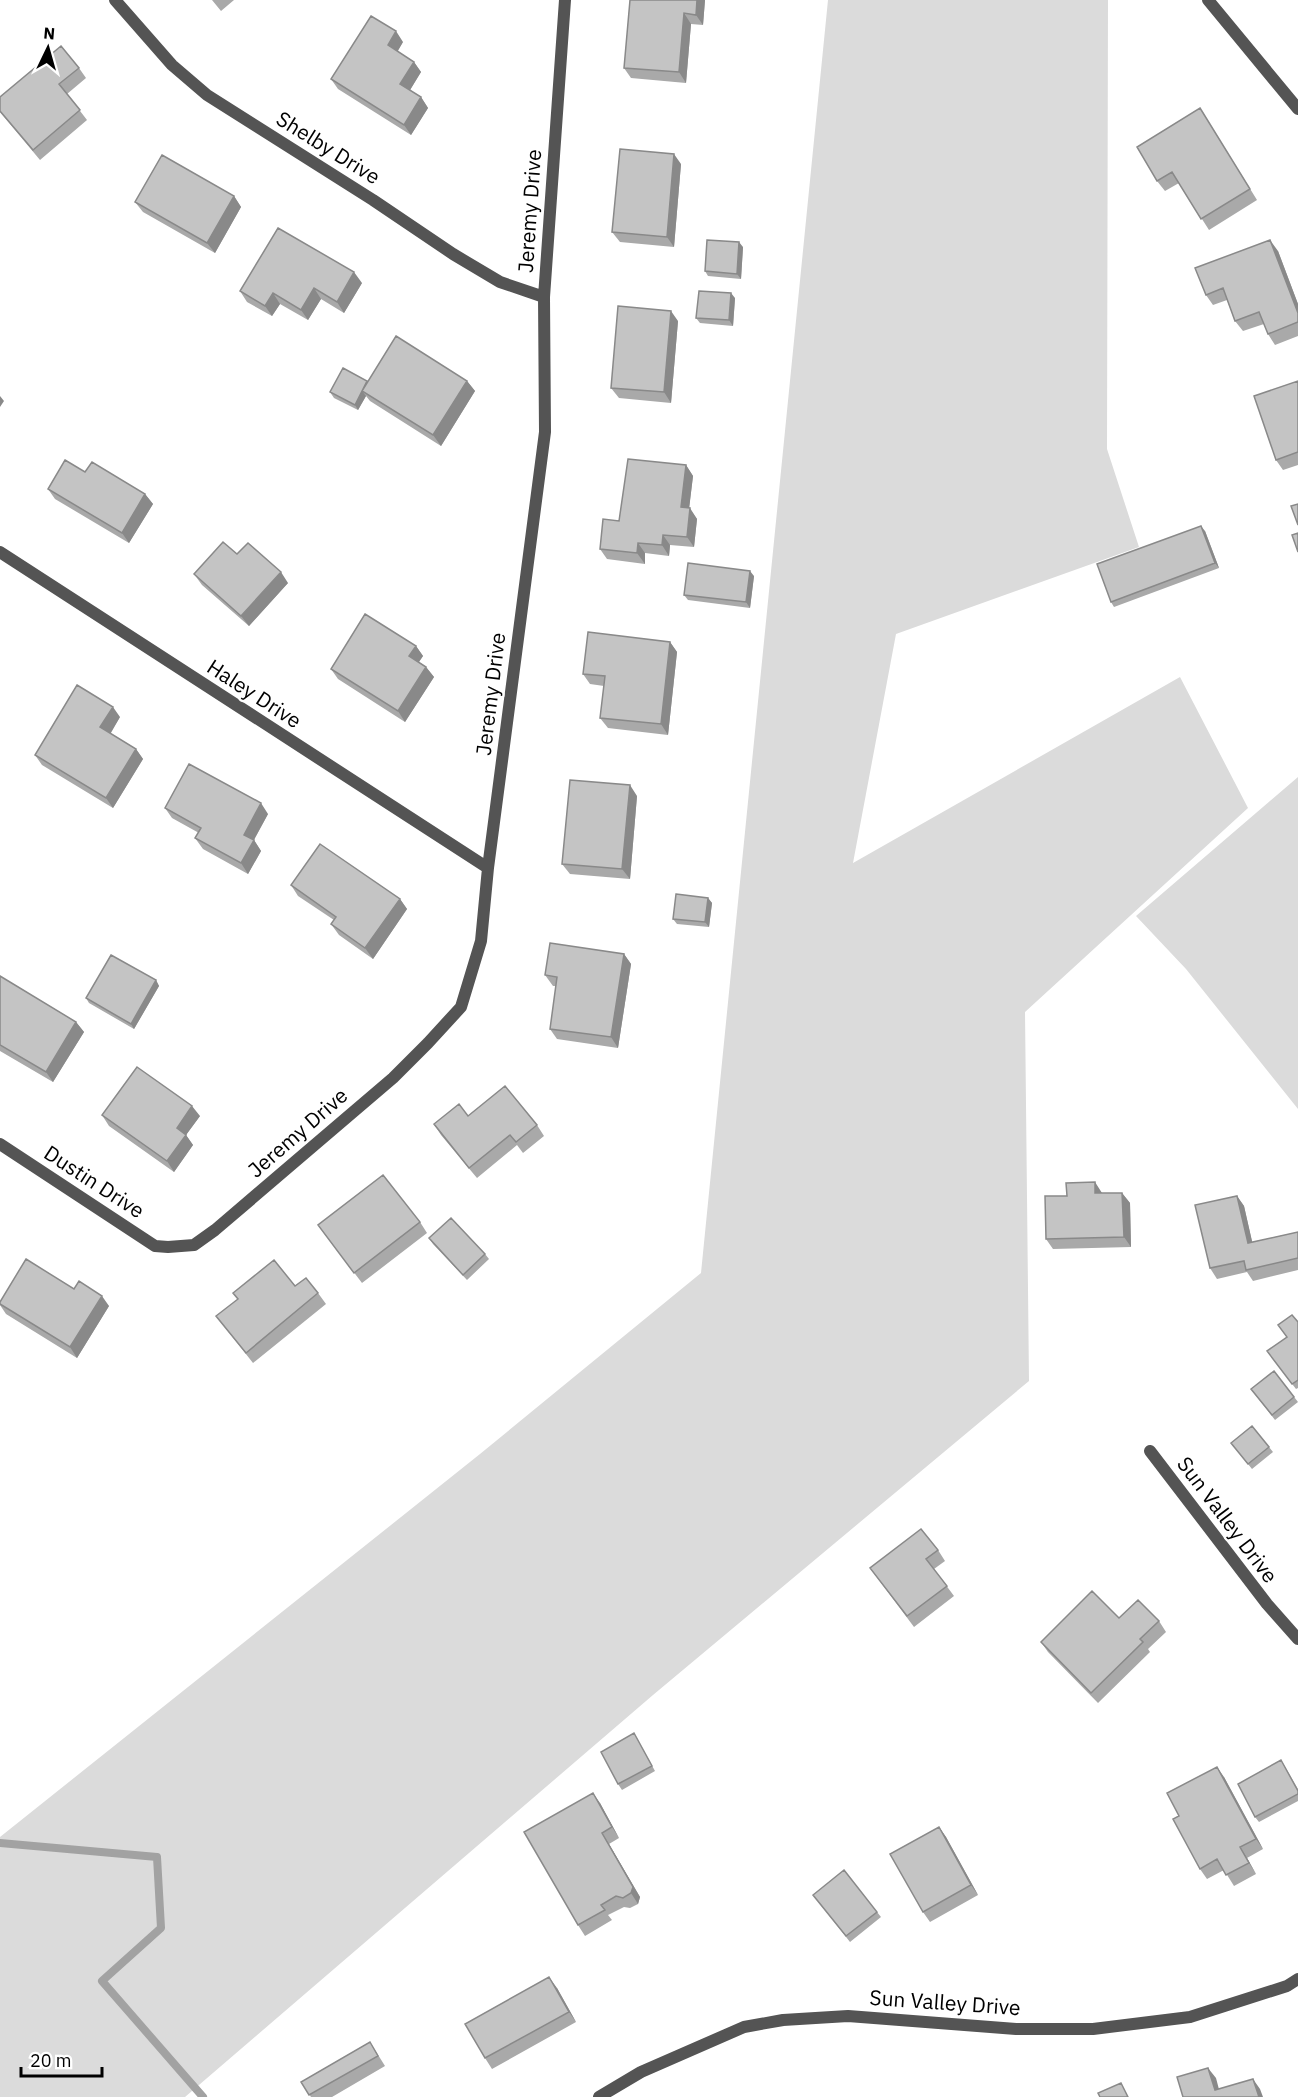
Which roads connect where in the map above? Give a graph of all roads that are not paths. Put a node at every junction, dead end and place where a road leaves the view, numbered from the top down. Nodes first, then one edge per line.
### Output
1 (115, 0) edge
2 (565, 0) edge
3 (1208, 0) edge
4 (1298, 109) edge
5 (544, 297) junction
6 (0, 552) edge
7 (488, 868) junction
8 (0, 1144) edge
9 (168, 1247) joint
10 (1150, 1451) dead end
11 (1298, 1639) edge
12 (1298, 1979) edge
13 (599, 2097) edge

1 - 5 street, Shelby Drive
2 - 5 street, Jeremy Drive
3 - 4 street
5 - 7 street, Jeremy Drive
6 - 7 street, Haley Drive
7 - 9 street, Jeremy Drive
8 - 9 street, Dustin Drive
10 - 11 street, Sun Valley Drive
12 - 13 street, Sun Valley Drive

